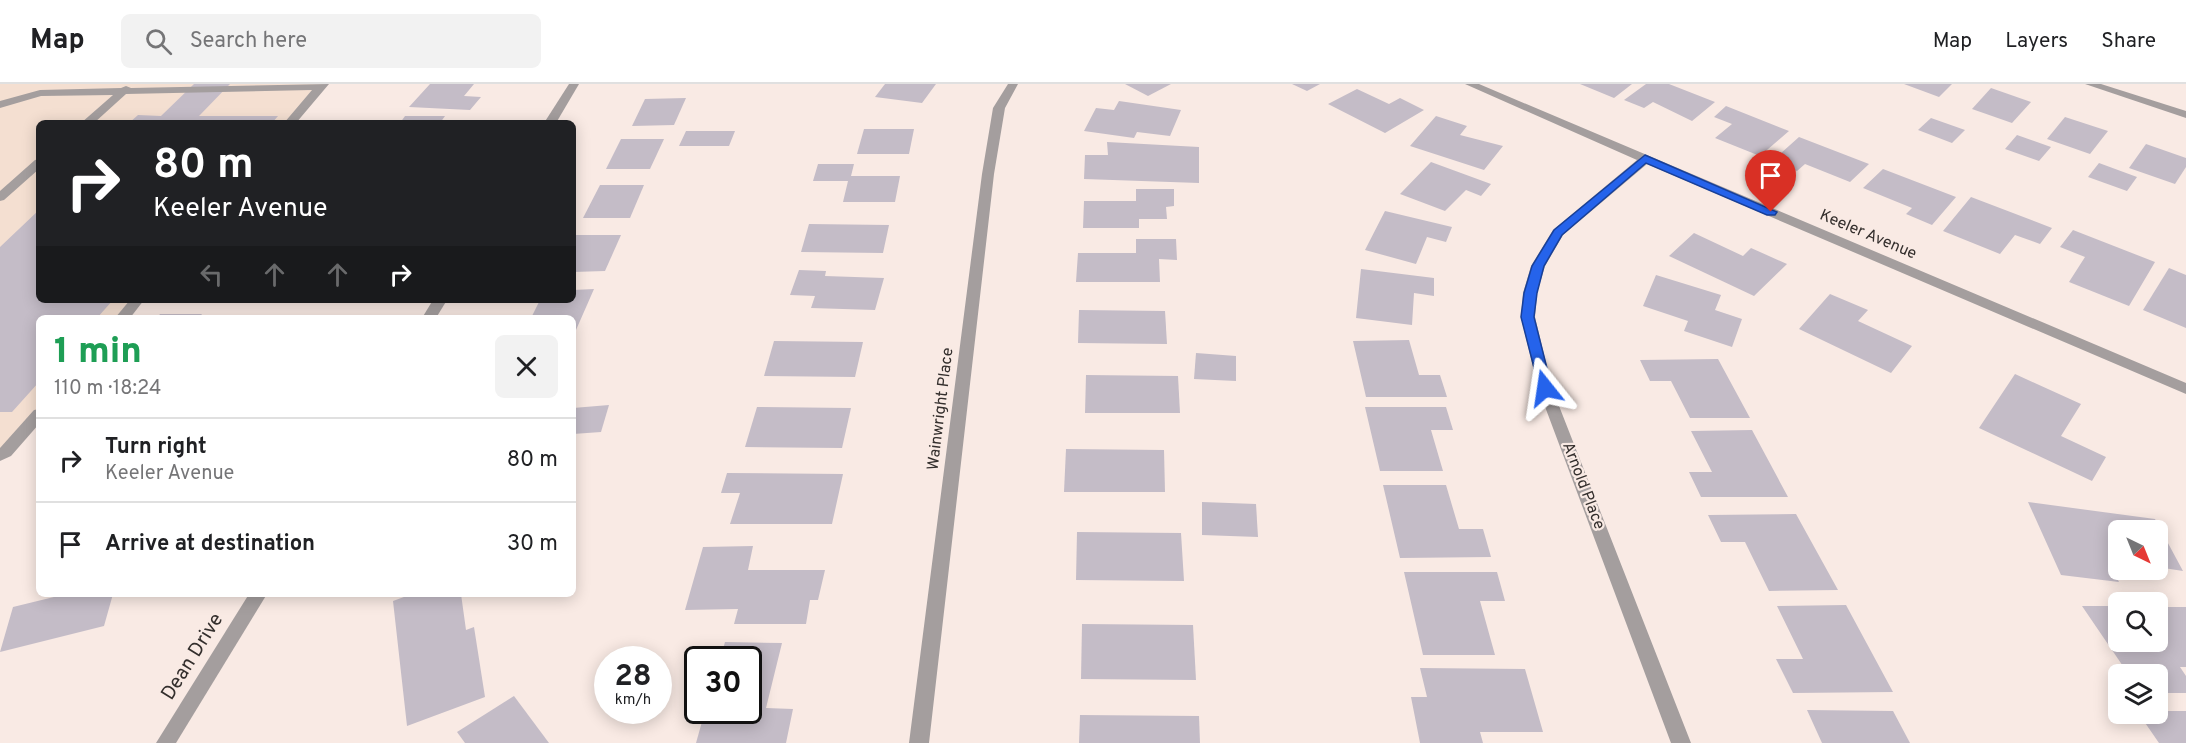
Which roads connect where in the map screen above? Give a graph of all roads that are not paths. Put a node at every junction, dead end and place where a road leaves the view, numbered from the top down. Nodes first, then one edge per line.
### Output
1 (574, 84) edge
2 (1013, 84) edge
3 (1470, 84) edge
4 (2090, 84) edge
5 (323, 86) edge
6 (127, 88) edge
7 (0, 105) edge
8 (2186, 115) edge
9 (90, 120) edge
10 (293, 120) edge
11 (551, 120) edge
12 (1645, 159) junction
13 (36, 166) edge
14 (0, 197) edge
15 (134, 303) edge
16 (124, 315) edge
17 (2186, 389) edge
18 (36, 417) edge
19 (0, 455) edge
20 (256, 597) edge
21 (166, 743) edge
22 (919, 743) edge
23 (1681, 743) edge

1 - 11 street
2 - 22 street, Wainwright Place
3 - 12 street, Keeler Avenue
4 - 8 street
5 - 6 street
5 - 10 street
6 - 7 street
6 - 9 street
12 - 17 street, Keeler Avenue
12 - 23 street, Arnold Place
13 - 14 street
15 - 16 street
18 - 19 street
20 - 21 street, Dean Drive

